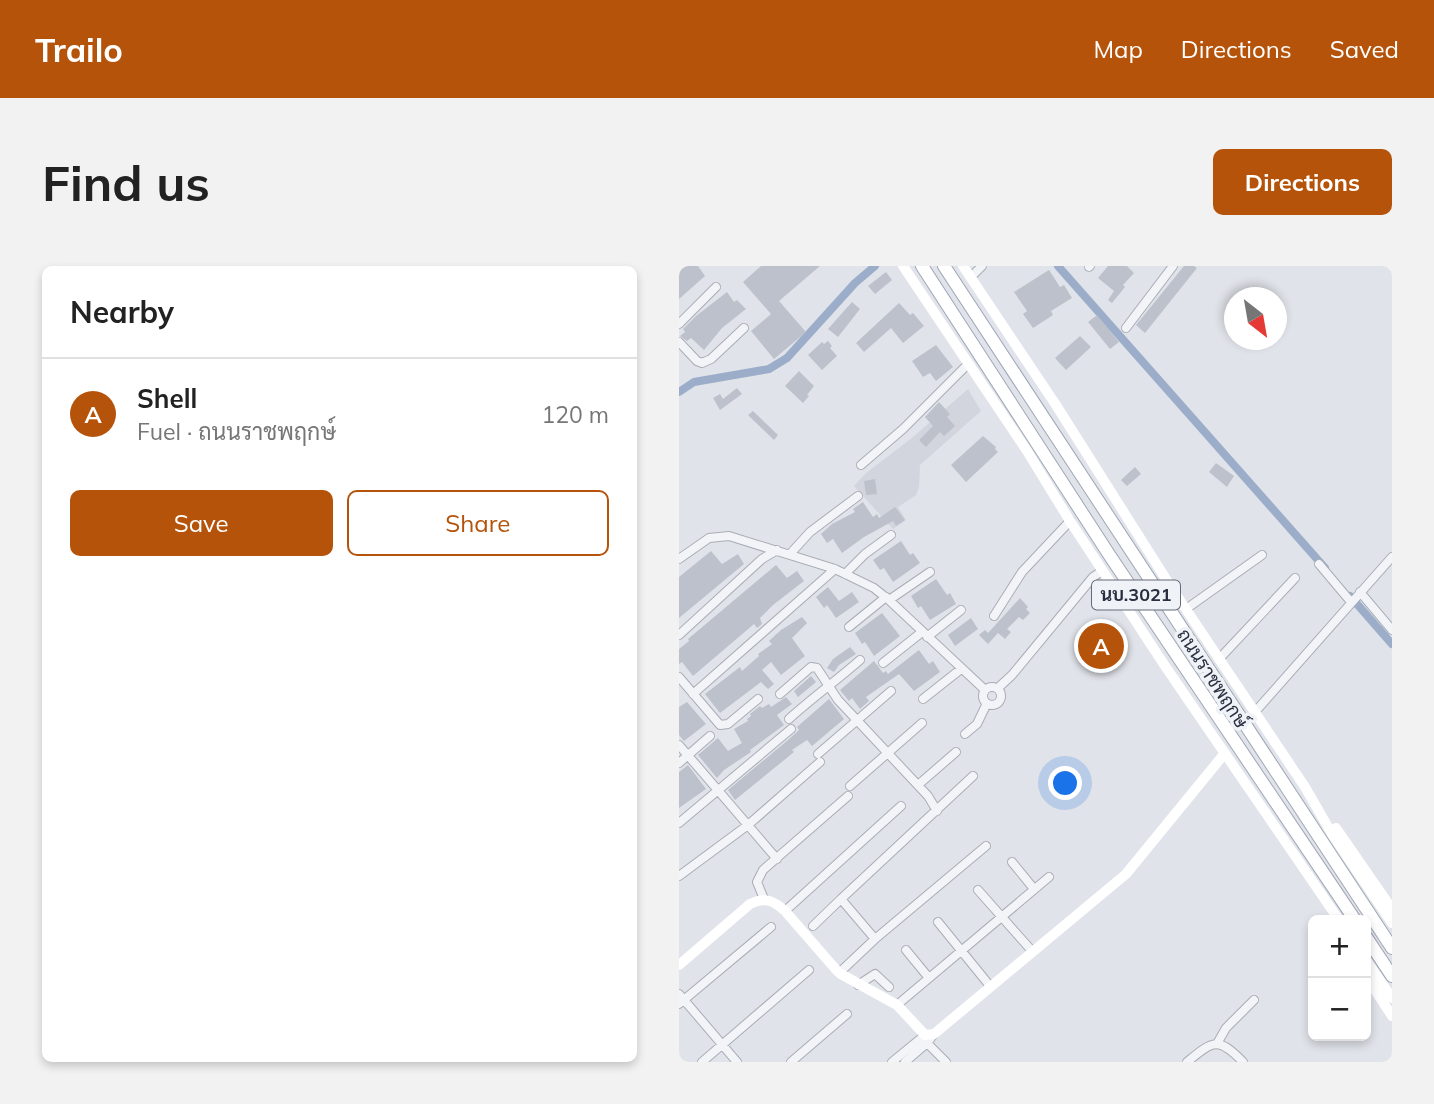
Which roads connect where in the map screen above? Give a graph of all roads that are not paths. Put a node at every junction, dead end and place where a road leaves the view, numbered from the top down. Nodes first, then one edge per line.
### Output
1 (903, 266) edge
2 (922, 266) edge
3 (944, 266) edge
4 (963, 266) edge
5 (982, 266) edge
6 (1173, 266) edge
7 (971, 277) junction
8 (716, 287) dead end
9 (679, 324) edge
10 (744, 328) dead end
11 (1125, 328) dead end
12 (679, 342) edge
13 (968, 364) junction
14 (861, 466) dead end
15 (858, 496) dead end
16 (1070, 522) junction
17 (1117, 531) junction
18 (891, 535) dead end
19 (1080, 536) junction
20 (777, 550) junction
21 (790, 554) junction
22 (1262, 555) dead end
23 (1392, 557) edge
24 (679, 559) edge
25 (1319, 564) dead end
26 (835, 569) junction
27 (1102, 570) junction
28 (930, 572) dead end
29 (845, 574) junction
30 (1295, 578) dead end
31 (1171, 587) junction
32 (1132, 589) junction
33 (1360, 592) junction
34 (888, 598) junction
35 (1351, 602) junction
36 (1186, 609) junction
37 (961, 610) dead end
38 (994, 616) dead end
39 (849, 627) dead end
40 (1392, 631) edge
41 (679, 635) edge
42 (925, 635) junction
43 (1220, 659) junction
44 (860, 660) dead end
45 (883, 663) dead end
46 (961, 669) junction
47 (679, 677) edge
48 (828, 687) junction
49 (998, 688) junction
50 (985, 690) junction
51 (891, 691) dead end
52 (693, 694) junction
53 (780, 694) dead end
54 (758, 699) dead end
55 (923, 699) dead end
56 (987, 703) junction
57 (1255, 712) junction
58 (789, 719) dead end
59 (857, 720) junction
60 (922, 723) dead end
61 (791, 729) dead end
62 (965, 734) dead end
63 (710, 736) dead end
64 (679, 745) edge
65 (956, 752) dead end
66 (888, 753) junction
67 (1225, 753) junction
68 (687, 755) junction
69 (679, 762) edge
70 (973, 776) dead end
71 (919, 785) junction
72 (850, 786) dead end
73 (719, 792) junction
74 (848, 796) dead end
75 (1310, 796) junction
76 (901, 806) dead end
77 (937, 811) junction
78 (679, 823) edge
79 (748, 825) junction
80 (986, 846) dead end
81 (1292, 853) junction
82 (777, 859) junction
83 (1012, 862) dead end
84 (679, 876) edge
85 (1049, 877) dead end
86 (1034, 889) junction
87 (978, 890) dead end
88 (764, 899) junction
89 (841, 899) junction
90 (1392, 909) edge
91 (785, 911) junction
92 (1327, 915) edge
93 (1335, 915) edge
94 (1352, 915) edge
95 (1001, 916) junction
96 (937, 922) dead end
97 (1392, 923) edge
98 (813, 926) dead end
99 (771, 927) dead end
100 (874, 939) junction
101 (1371, 944) edge
102 (1392, 948) edge
103 (906, 950) dead end
104 (961, 950) junction
105 (1032, 951) junction
106 (679, 965) edge
107 (1371, 967) edge
108 (809, 971) dead end
109 (839, 972) junction
110 (1392, 976) edge
111 (929, 978) junction
112 (1367, 978) edge
113 (858, 985) junction
114 (990, 986) junction
115 (889, 987) dead end
116 (1392, 998) edge
117 (681, 999) edge
118 (1254, 1000) dead end
119 (897, 1005) junction
120 (847, 1014) dead end
121 (1392, 1016) edge
122 (927, 1037) junction
123 (1218, 1042) junction
124 (723, 1044) junction
125 (898, 1061) edge
126 (702, 1062) edge
127 (737, 1062) edge
128 (791, 1062) edge
129 (946, 1062) edge
130 (1187, 1062) edge
131 (1243, 1062) edge

1 - 13 main road, ถนนราชพฤกษ์ / นบ.3021
2 - 32 main road, ถนนราชพฤกษ์ / นบ.3021
3 - 17 main road, ถนนราชพฤกษ์ / นบ.3021
4 - 7 main road, ถนนราชพฤกษ์ / นบ.3021
5 - 7 street
6 - 11 street
7 - 31 main road, ถนนราชพฤกษ์ / นบ.3021
8 - 9 street
10 - 12 street
13 - 14 street
13 - 16 main road, ถนนราชพฤกษ์ / นบ.3021
15 - 21 street
16 - 19 main road, ถนนราชพฤกษ์ / นบ.3021
16 - 38 street
17 - 31 main road
17 - 102 main road, ถนนราชพฤกษ์ / นบ.3021
18 - 29 street
19 - 27 main road, ถนนราชพฤกษ์ / นบ.3021
19 - 32 main road
20 - 21 street
20 - 24 street
20 - 41 street
21 - 26 street
22 - 36 street
23 - 33 street
25 - 35 street
26 - 29 street
26 - 52 street
27 - 49 street
27 - 67 main road, ถนนราชพฤกษ์ / นบ.3021
28 - 34 street
29 - 34 street
30 - 43 street
31 - 36 main road, ถนนราชพฤกษ์ / นบ.3021
32 - 94 main road, ถนนราชพฤกษ์ / นบ.3021
33 - 35 street
33 - 40 street
34 - 39 street
34 - 42 street
35 - 57 street
36 - 43 main road, ถนนราชพฤกษ์ / นบ.3021
37 - 42 street
42 - 45 street
42 - 46 street
43 - 57 main road, ถนนราชพฤกษ์ / นบ.3021
44 - 48 street
46 - 50 street
46 - 55 street
47 - 52 street
48 - 53 street
48 - 58 street
48 - 59 street
49 - 50 street
49 - 56 street
50 - 56 street
51 - 59 street
52 - 54 street
56 - 62 street
57 - 75 main road, ถนนราชพฤกษ์ / นบ.3021
59 - 66 street
59 - 79 street
60 - 66 street
61 - 73 street
63 - 68 street
64 - 68 street
65 - 71 street
66 - 71 street
66 - 72 street
67 - 81 main road, ถนนราชพฤกษ์ / นบ.3021
67 - 105 main road
68 - 69 street
68 - 73 street
70 - 77 street
71 - 77 street
73 - 78 street
73 - 79 street
74 - 82 street
75 - 90 main road
75 - 97 main road, ถนนราชพฤกษ์ / นบ.3021
76 - 91 street
77 - 89 street
79 - 82 street
79 - 84 street
80 - 100 street
81 - 92 main road
81 - 93 main road, ถนนราชพฤกษ์ / นบ.3021
82 - 88 street
83 - 86 street
85 - 86 street
86 - 95 street
87 - 95 street
88 - 91 main road
88 - 106 main road
89 - 98 street
89 - 100 street
91 - 109 main road
95 - 104 street
95 - 105 street
96 - 104 street
99 - 117 street
100 - 109 street
101 - 110 main road
103 - 111 street
104 - 111 street
104 - 114 street
105 - 114 main road
107 - 116 main road
108 - 124 street
109 - 113 main road
111 - 119 street
112 - 121 main road
113 - 115 street
113 - 119 main road
114 - 122 main road
117 - 124 street
118 - 123 street
119 - 122 main road
120 - 128 street
122 - 125 street
122 - 129 street
123 - 130 street
123 - 131 street
124 - 126 street
124 - 127 street

